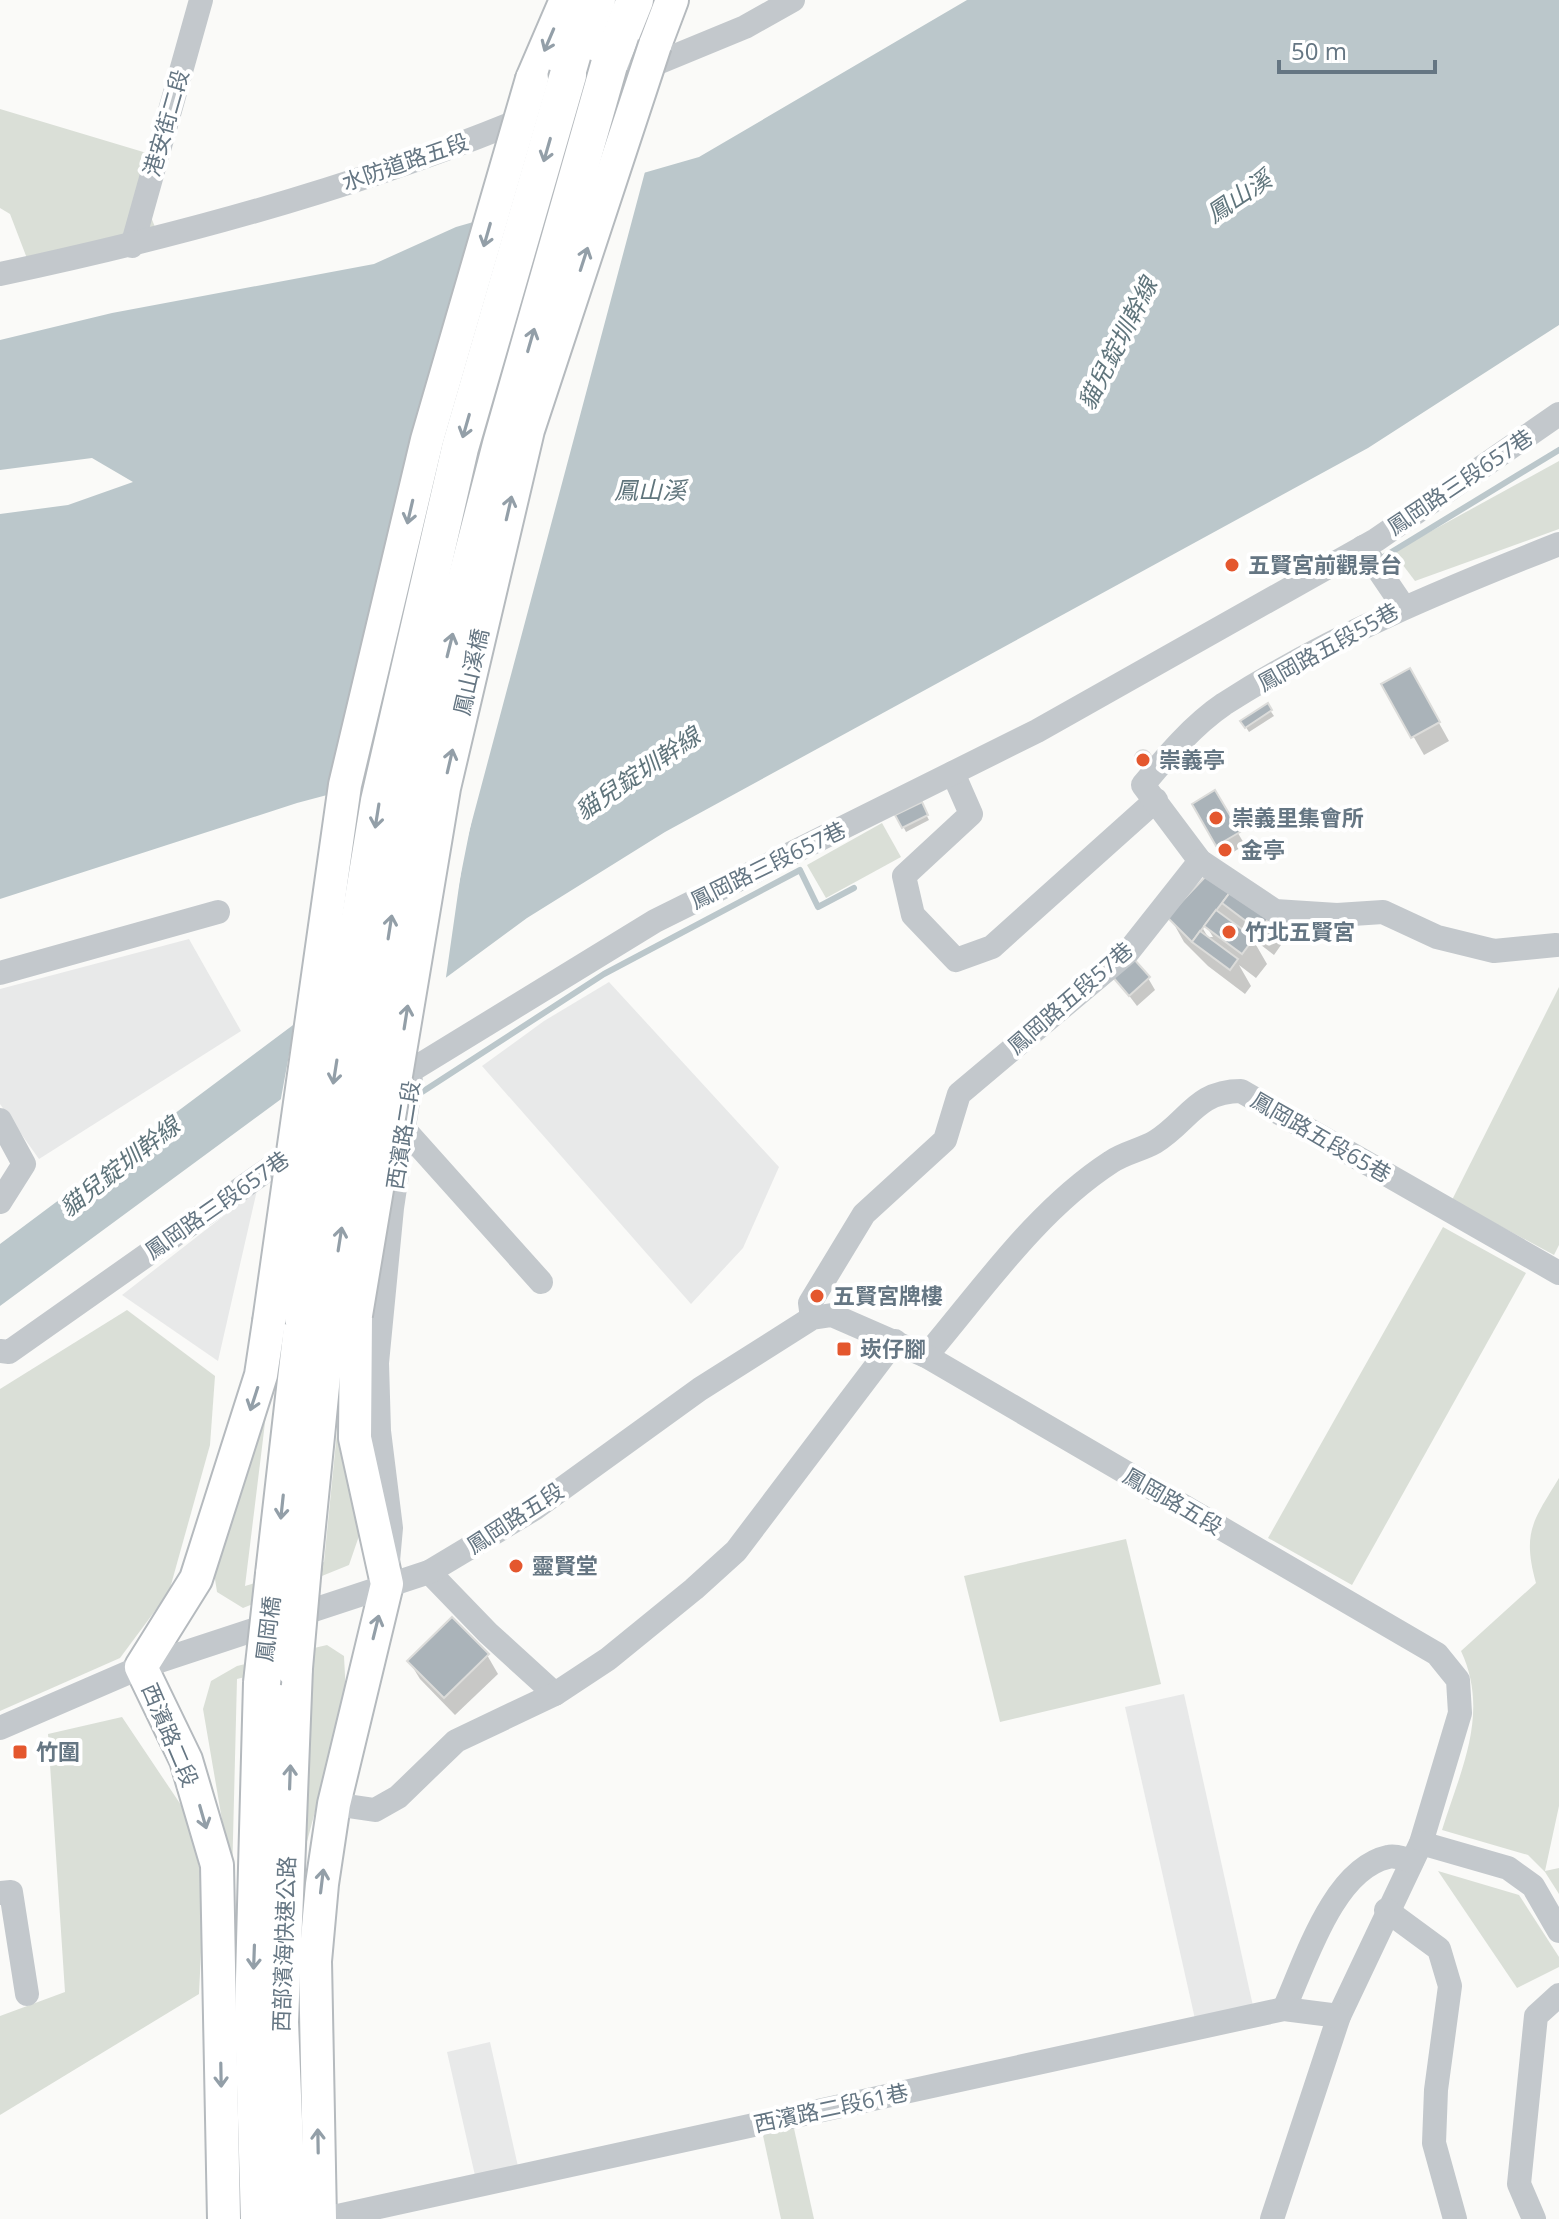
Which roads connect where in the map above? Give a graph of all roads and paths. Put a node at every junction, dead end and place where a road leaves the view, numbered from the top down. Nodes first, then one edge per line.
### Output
1 (201, 0) edge
2 (566, 0) edge
3 (597, 0) edge
4 (635, 0) edge
5 (672, 0) edge
6 (793, 0) edge
7 (132, 246) junction
8 (0, 274) edge
9 (1559, 414) edge
10 (1559, 544) edge
11 (1363, 547) junction
12 (1403, 606) junction
13 (953, 773) junction
14 (1156, 800) junction
15 (1200, 861) junction
16 (218, 912) dead end
17 (1556, 945) dead end
18 (0, 973) edge
19 (413, 1068) junction
20 (0, 1120) edge
21 (404, 1129) junction
22 (0, 1202) edge
23 (1559, 1273) edge
24 (541, 1282) dead end
25 (314, 1318) junction
26 (812, 1318) junction
27 (895, 1341) junction
28 (0, 1351) edge
29 (926, 1356) junction
30 (289, 1570) junction
31 (429, 1572) junction
32 (387, 1584) junction
33 (141, 1667) junction
34 (294, 1668) joint
35 (262, 1683) joint
36 (555, 1694) junction
37 (0, 1728) edge
38 (334, 1804) junction
39 (1416, 1852) junction
40 (0, 1893) edge
41 (1386, 1910) junction
42 (1559, 1931) edge
43 (27, 1994) dead end
44 (1559, 1995) edge
45 (1284, 2009) junction
46 (1339, 2016) junction
47 (224, 2219) edge
48 (259, 2219) edge
49 (288, 2219) edge
50 (322, 2219) edge
51 (1272, 2219) edge
52 (1455, 2219) edge
53 (1534, 2219) edge

1 - 7 street, 港安街二段
2 -> 25 main road, bridge
3 -> 25 highway, bridge
25 -> 4 highway, 鳳山溪橋, bridge
25 -> 5 main road, 鳳山溪橋, bridge
6 - 7 street, 水防道路五段
7 - 8 street, 水防道路五段
9 - 11 street, 鳳岡路三段657巷
10 - 12 street, 鳳岡路五段55巷
11 - 12 street
11 - 13 street, 鳳岡路三段657巷
12 - 14 street, 鳳岡路五段55巷
13 - 14 street
13 - 19 street, 鳳岡路三段657巷
14 - 15 street
15 - 17 street
15 - 26 street, 鳳岡路五段57巷
16 - 18 street
19 - 21 street, 西濱路二段
19 - 28 street, 鳳岡路三段657巷
20 - 22 street
21 - 24 street
21 - 32 street, 西濱路二段
23 - 29 street, 鳳岡路五段65巷
25 - 30 highway
25 - 32 main road, 西濱路二段
25 -> 33 main road, 西濱路二段
26 - 27 street, 鳳岡路五段
26 - 31 street, 鳳岡路五段
27 - 29 street, 鳳岡路五段
27 - 36 street
29 - 39 street, 鳳岡路五段
30 - 34 highway, 鳳岡橋, bridge
30 - 35 highway, 鳳岡橋, bridge
31 - 32 street, 鳳岡路五段
31 - 36 street
32 - 33 street, 鳳岡路五段
38 -> 32 main road, 西濱路二段
33 - 37 street, 鳳岡路五段
33 -> 47 main road, 西濱路二段
49 -> 34 highway, 西部濱海快速公路
35 -> 48 highway, 西部濱海快速公路
36 - 38 street
50 -> 38 main road, 西濱路二段
39 - 41 street, 鳳岡路五段
39 - 42 street
39 - 45 street
40 - 43 street
41 - 46 street, 鳳岡路五段
41 - 52 street
44 - 53 street
45 - 46 street, 西濱路二段61巷
45 - 50 street, 西濱路二段61巷
46 - 51 street, 鳳岡路五段

